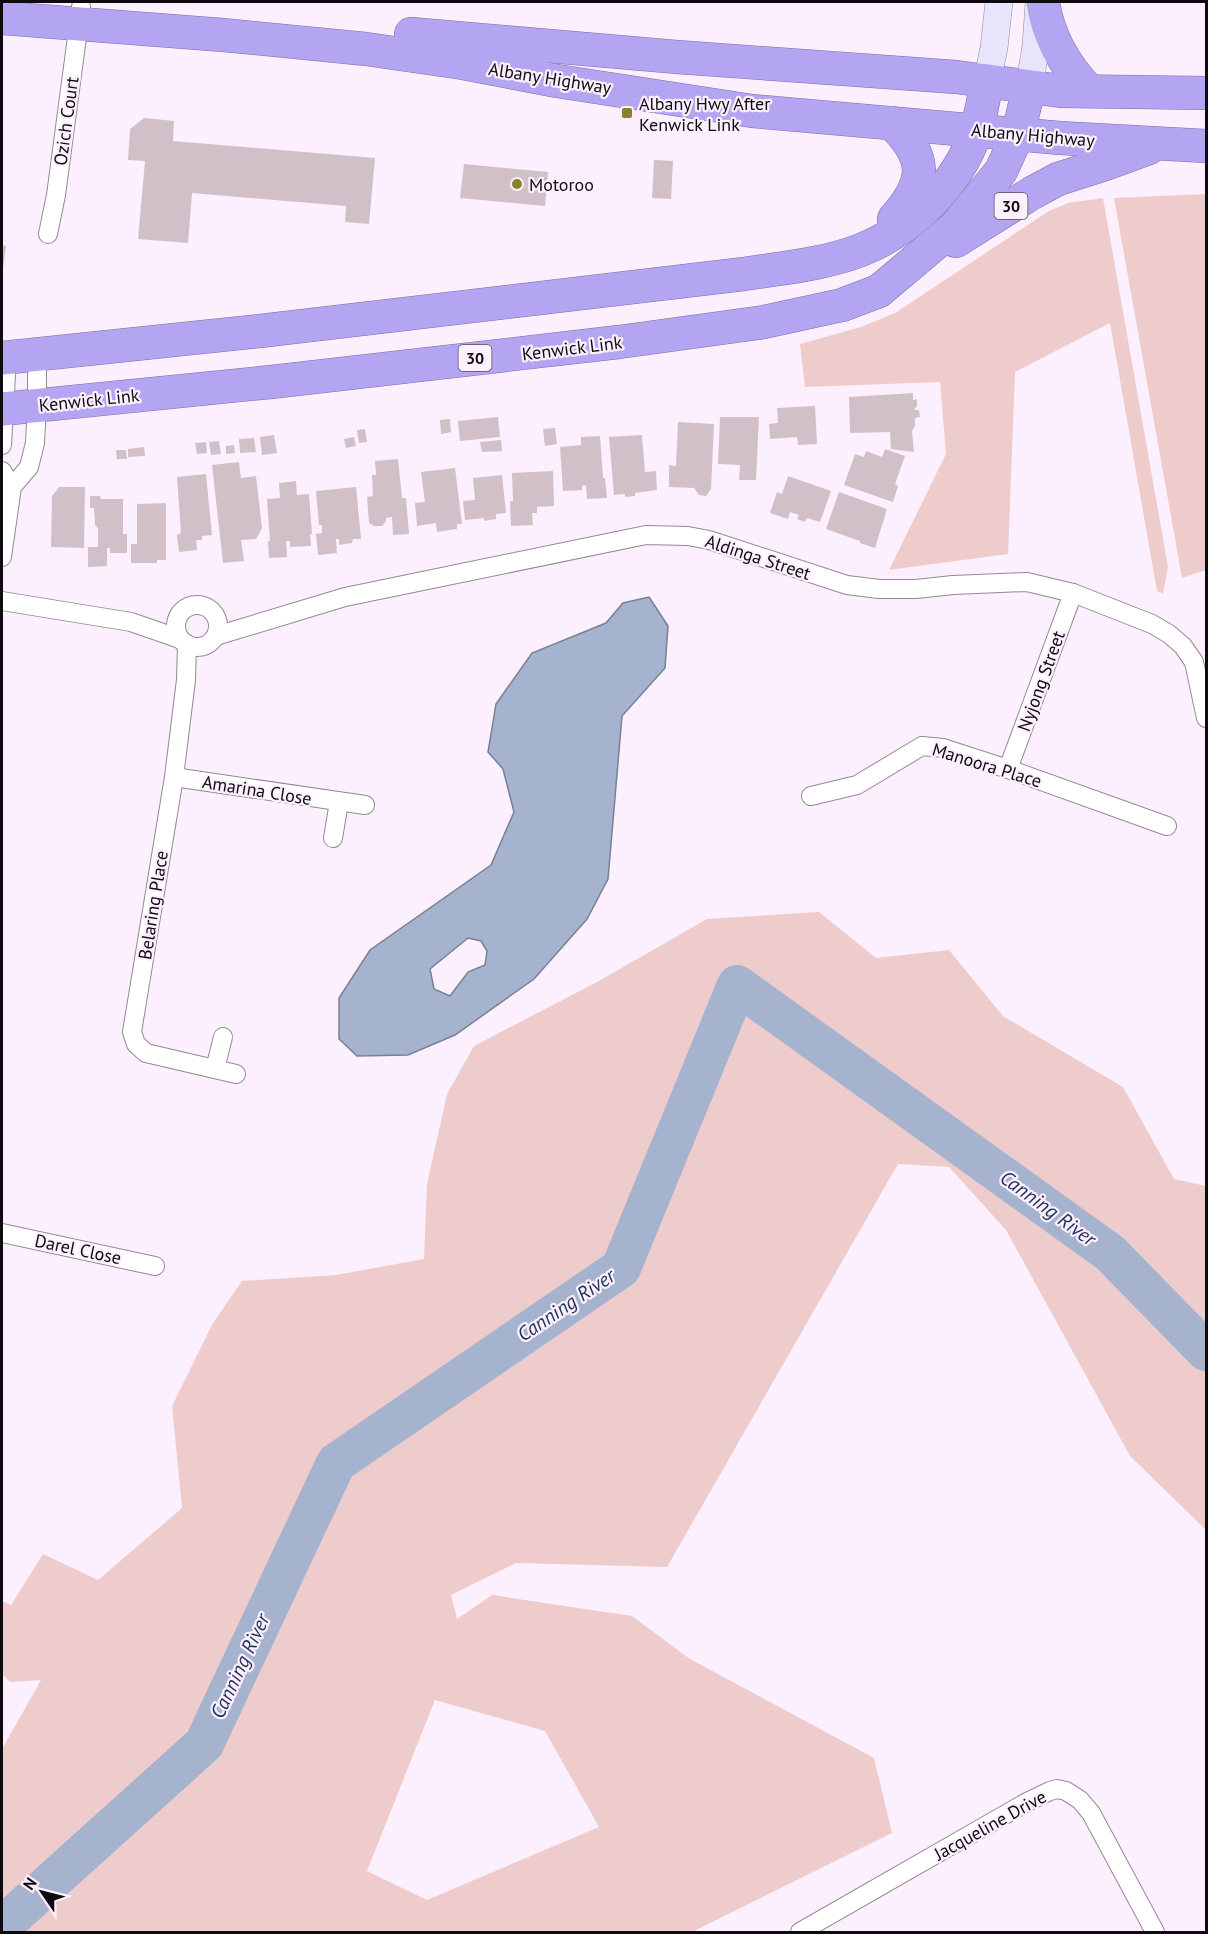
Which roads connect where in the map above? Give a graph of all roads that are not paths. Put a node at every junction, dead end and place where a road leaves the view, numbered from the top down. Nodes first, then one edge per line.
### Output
1 (27, 2) edge
2 (999, 2) edge
3 (1041, 2) edge
4 (80, 16) junction
5 (2, 18) edge
6 (987, 81) junction
7 (1029, 88) junction
8 (1089, 91) junction
9 (1206, 93) edge
10 (892, 123) junction
11 (976, 130) junction
12 (1018, 134) junction
13 (1156, 145) junction
14 (1206, 146) edge
15 (48, 234) dead end
16 (860, 250) junction
17 (879, 291) junction
18 (15, 356) edge
19 (37, 405) junction
20 (2, 409) edge
21 (2, 445) edge
22 (2, 471) edge
23 (12, 487) junction
24 (2, 556) edge
25 (1073, 593) junction
26 (2, 601) edge
27 (215, 615) junction
28 (178, 618) junction
29 (131, 622) junction
30 (250, 625) junction
31 (211, 640) junction
32 (184, 642) junction
33 (186, 680) junction
34 (1206, 718) edge
35 (1008, 769) junction
36 (174, 777) junction
37 (812, 796) dead end
38 (339, 802) junction
39 (365, 805) dead end
40 (1167, 826) dead end
41 (333, 838) dead end
42 (223, 1037) dead end
43 (215, 1069) junction
44 (236, 1074) dead end
45 (2, 1233) edge
46 (155, 1266) dead end
47 (800, 1932) edge
48 (1155, 1932) edge

1 - 4 highway, Albany Highway
2 - 6 main road
3 - 7 main road
3 - 8 highway
4 - 5 highway, Albany Highway
4 - 6 highway, Albany Highway
4 - 10 highway, Albany Highway
4 - 15 street, Ozich Court
6 - 7 highway, Albany Highway
6 - 11 highway
7 - 8 highway, Albany Highway
7 - 12 highway, Kenwick Link
8 - 9 highway, Albany Highway
10 - 11 highway, Albany Highway
10 - 16 highway
11 - 12 highway, Albany Highway / 30
11 - 16 highway
12 - 13 highway, Albany Highway / 30
12 - 17 highway, Kenwick Link / 30
13 - 14 highway, Albany Highway / 30
13 - 17 highway, 30
16 - 18 highway
17 - 19 highway, Kenwick Link / 30
18 - 19 street
18 - 20 street
19 - 20 highway, Kenwick Link / 30
19 - 23 street
20 - 21 street
22 - 23 street
23 - 24 street
25 - 30 street, Aldinga Street
25 - 34 street, Aldinga Street
25 - 35 street, Nyjong Street
26 - 29 street, Aldinga Street
27 - 28 street, Aldinga Street
27 - 30 street, Aldinga Street
27 - 31 street
28 - 29 street, Aldinga Street
28 - 32 street
29 - 32 street, Aldinga Street
30 - 31 street, Aldinga Street
31 - 32 street, Aldinga Street
31 - 33 street, Belaring Place
32 - 33 street, Belaring Place
33 - 36 street, Belaring Place
35 - 37 street, Manoora Place
35 - 40 street, Manoora Place
36 - 38 street, Amarina Close
36 - 43 street, Belaring Place
38 - 39 street, Amarina Close
38 - 41 street
42 - 43 street
43 - 44 street, Belaring Place
45 - 46 street, Darel Close
47 - 48 street, Jacqueline Drive

